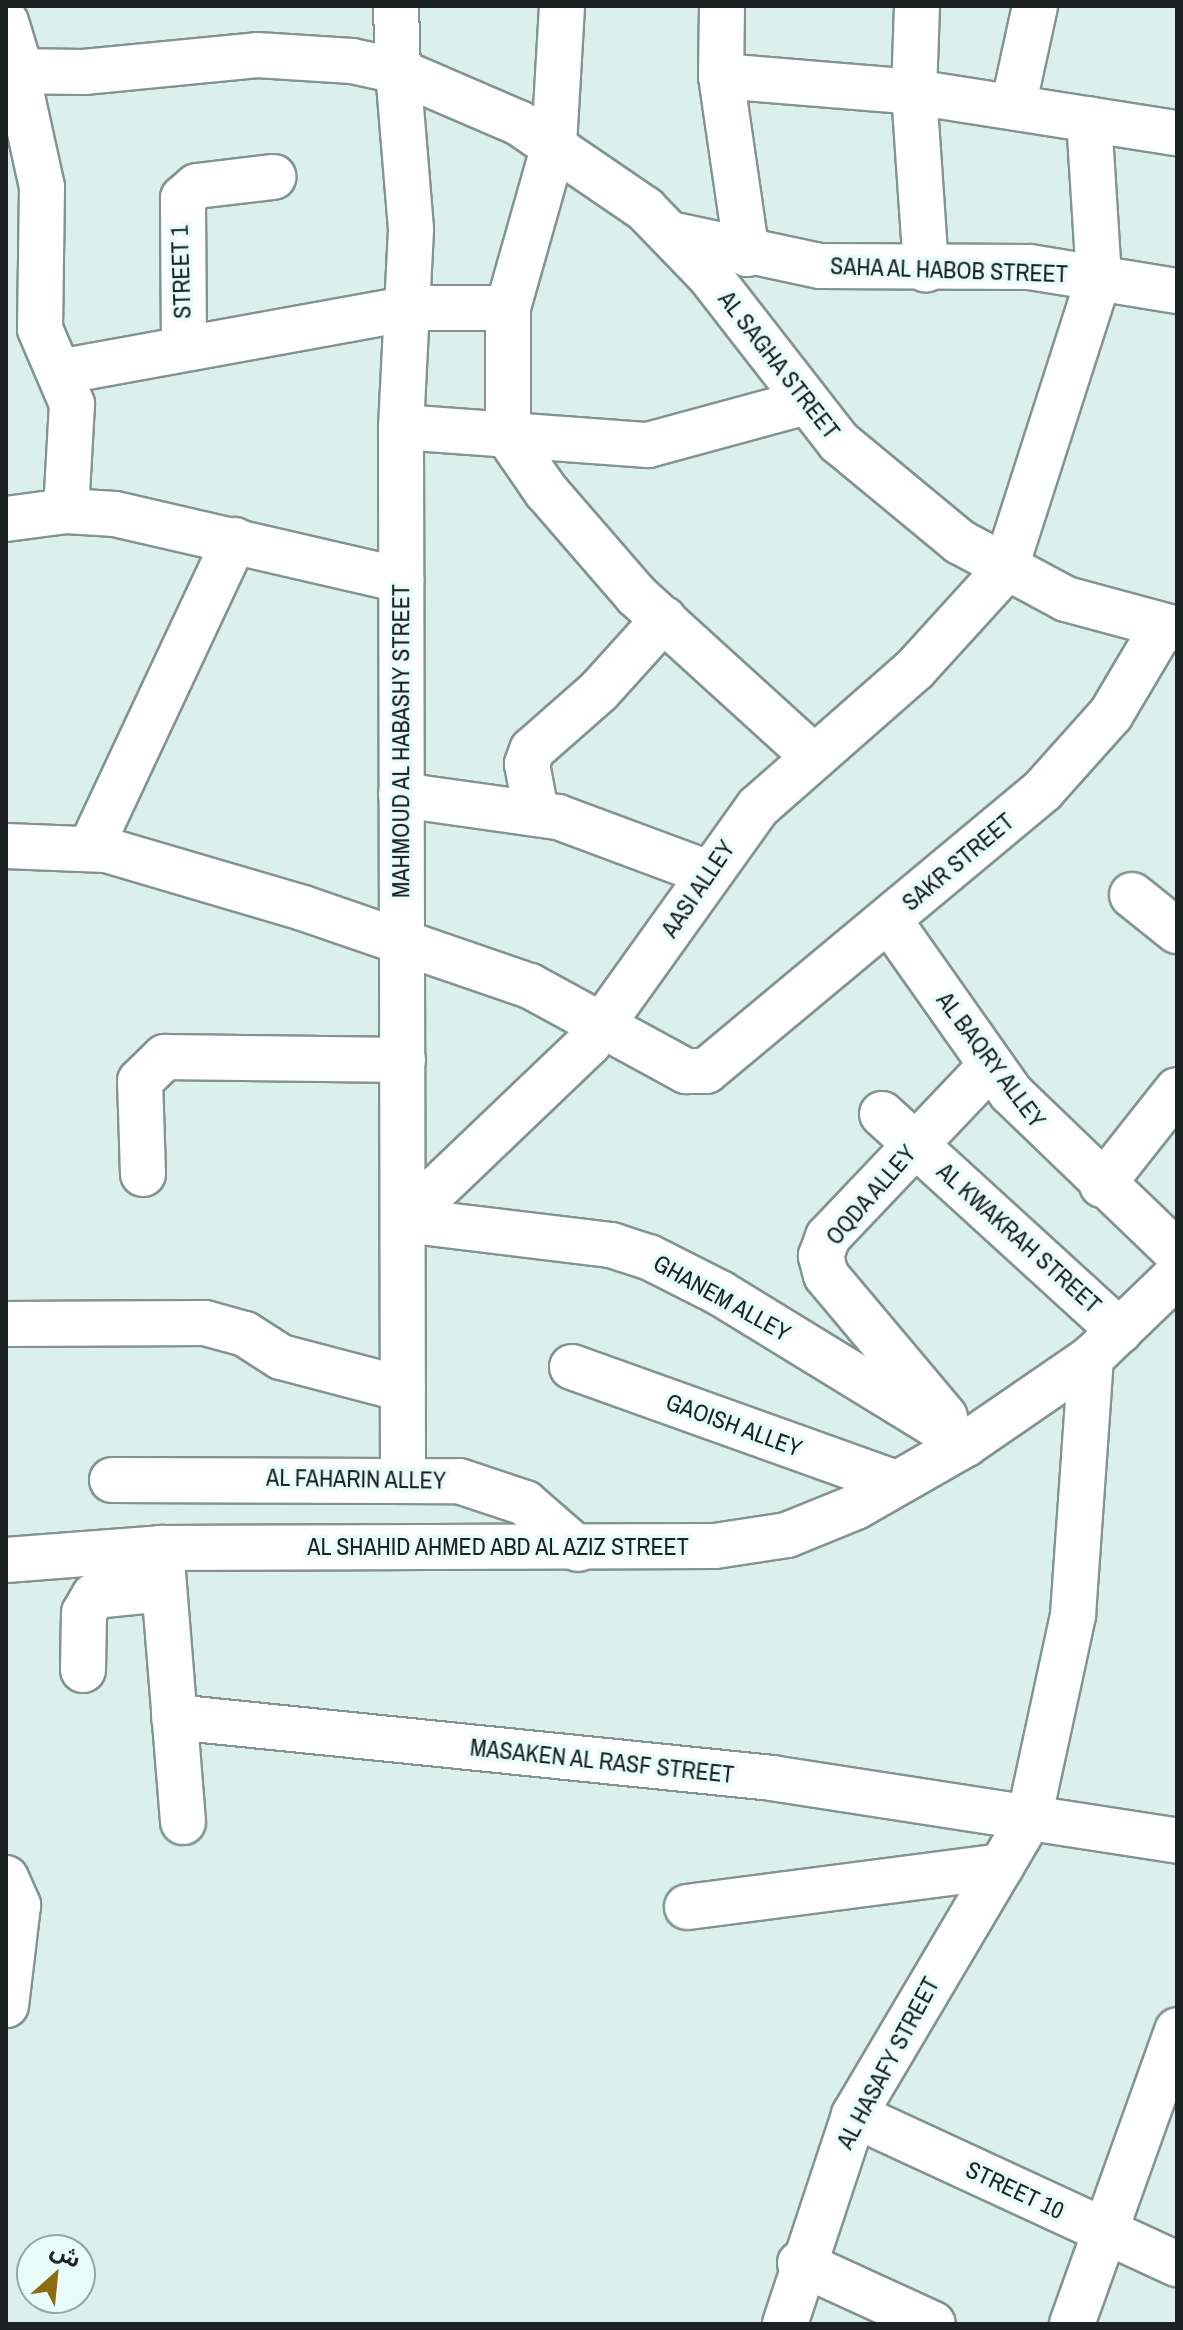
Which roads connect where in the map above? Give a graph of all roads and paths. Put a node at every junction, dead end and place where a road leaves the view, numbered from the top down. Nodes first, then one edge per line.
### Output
1 (396, 6) edge
2 (562, 6) edge
3 (722, 6) edge
4 (917, 6) edge
5 (1035, 6) edge
6 (6, 22) edge
7 (398, 71) junction
8 (721, 76) junction
9 (13, 80) edge
10 (914, 92) junction
11 (1013, 107) junction
12 (1089, 119) junction
13 (1177, 133) edge
14 (554, 145) junction
15 (273, 177) dead end
16 (675, 235) junction
17 (747, 254) junction
18 (926, 270) junction
19 (1099, 278) junction
20 (1177, 291) edge
21 (410, 308) junction
22 (508, 308) junction
23 (184, 347) junction
24 (59, 372) junction
25 (803, 403) junction
26 (401, 427) junction
27 (508, 436) junction
28 (66, 511) junction
29 (6, 519) edge
30 (235, 540) junction
31 (1005, 570) junction
32 (401, 580) junction
33 (664, 619) junction
34 (1170, 628) edge
35 (814, 757) junction
36 (401, 795) junction
37 (536, 812) junction
38 (6, 846) edge
39 (91, 847) junction
40 (706, 872) junction
41 (1132, 895) dead end
42 (889, 920) junction
43 (1177, 931) edge
44 (401, 941) junction
45 (605, 1025) junction
46 (403, 1060) junction
47 (990, 1066) junction
48 (1177, 1090) edge
49 (882, 1114) dead end
50 (916, 1144) junction
51 (143, 1174) dead end
52 (1102, 1185) junction
53 (404, 1220) junction
54 (1177, 1253) edge
55 (1177, 1275) edge
56 (6, 1324) edge
57 (1106, 1344) junction
58 (572, 1367) dead end
59 (403, 1389) junction
60 (966, 1444) junction
61 (403, 1477) junction
62 (112, 1480) dead end
63 (896, 1483) junction
64 (578, 1549) junction
65 (6, 1560) edge
66 (162, 1569) junction
67 (83, 1670) dead end
68 (174, 1717) junction
69 (1029, 1819) junction
70 (183, 1822) dead end
71 (1177, 1841) edge
72 (1001, 1866) junction
73 (6, 1878) edge
74 (687, 1907) dead end
75 (6, 2005) edge
76 (1177, 2030) edge
77 (1168, 2093) edge
78 (854, 2115) junction
79 (1106, 2232) junction
80 (800, 2263) junction
81 (1177, 2264) edge
82 (785, 2324) edge
83 (933, 2324) edge
84 (1072, 2324) edge

1 - 7 street, MAHMOUD AL HABASHY STREET
2 - 14 street
3 - 8 street
4 - 10 street
5 - 11 street
6 - 9 street
7 - 9 street, AL SAGHA STREET
7 - 14 street, AL SAGHA STREET
7 - 21 street, MAHMOUD AL HABASHY STREET
8 - 10 street
8 - 17 street
9 - 24 street
10 - 11 street
10 - 18 street
11 - 12 street
12 - 13 street
12 - 19 street
14 - 16 street, AL SAGHA STREET
14 - 22 street
15 - 23 street, STREET 1
16 - 17 street, SAHA AL HABOB STREET
16 - 25 street, AL SAGHA STREET
17 - 18 street, SAHA AL HABOB STREET
18 - 19 street, SAHA AL HABOB STREET
19 - 20 street, SAHA AL HABOB STREET
19 - 31 street
21 - 22 street
21 - 23 street
21 - 26 street, MAHMOUD AL HABASHY STREET
22 - 27 street
23 - 24 street
24 - 28 street
25 - 27 street
25 - 31 street, AL SAGHA STREET
26 - 27 street
26 - 32 street, MAHMOUD AL HABASHY STREET
27 - 33 street
28 - 29 street
28 - 30 street
30 - 32 street
30 - 39 street
31 - 34 street, AL SAGHA STREET
31 - 35 street, AASI ALLEY
32 - 36 street, MAHMOUD AL HABASHY STREET
33 - 35 street
33 - 37 street
34 - 42 street, SAKR STREET
35 - 40 street, AASI ALLEY
36 - 37 street
36 - 44 street, MAHMOUD AL HABASHY STREET
37 - 40 street
38 - 39 street
39 - 44 street
40 - 45 street, AASI ALLEY
41 - 43 street
42 - 45 street, SAKR STREET
42 - 47 street, AL BAQRY ALLEY
44 - 45 street
44 - 46 street, MAHMOUD AL HABASHY STREET
45 - 53 street, AASI ALLEY
46 - 51 street
46 - 53 street, MAHMOUD AL HABASHY STREET
47 - 50 street, OQDA ALLEY
47 - 52 street, AL BAQRY ALLEY
48 - 52 street
49 - 50 street, AL KWAKRAH STREET
50 - 57 street, AL KWAKRAH STREET
50 - 60 street, OQDA ALLEY
52 - 54 street, AL BAQRY ALLEY
53 - 59 street, MAHMOUD AL HABASHY STREET
53 - 60 street, GHANEM ALLEY
55 - 57 street, AL SHAHID AHMED ABD AL AZIZ STREET
56 - 59 street
57 - 60 street, AL SHAHID AHMED ABD AL AZIZ STREET
57 - 69 street, AL HASAFY STREET
58 - 63 street, GAOISH ALLEY
59 - 61 street, MAHMOUD AL HABASHY STREET
60 - 63 street, AL SHAHID AHMED ABD AL AZIZ STREET
61 - 62 street, AL FAHARIN ALLEY
61 - 64 street, AL FAHARIN ALLEY
63 - 64 street, AL SHAHID AHMED ABD AL AZIZ STREET
64 - 66 street, AL SHAHID AHMED ABD AL AZIZ STREET
65 - 66 street, AL SHAHID AHMED ABD AL AZIZ STREET
66 - 67 street
66 - 68 street
68 - 69 street, MASAKEN AL RASF STREET
68 - 70 street
69 - 71 street, MASAKEN AL RASF STREET
69 - 72 street, AL HASAFY STREET
72 - 74 street
72 - 78 street, AL HASAFY STREET
73 - 75 street
76 - 77 street
77 - 79 street
78 - 79 street, STREET 10
78 - 80 street, AL HASAFY STREET
79 - 81 street, STREET 10
79 - 84 street
80 - 82 street, AL HASAFY STREET
80 - 83 street

